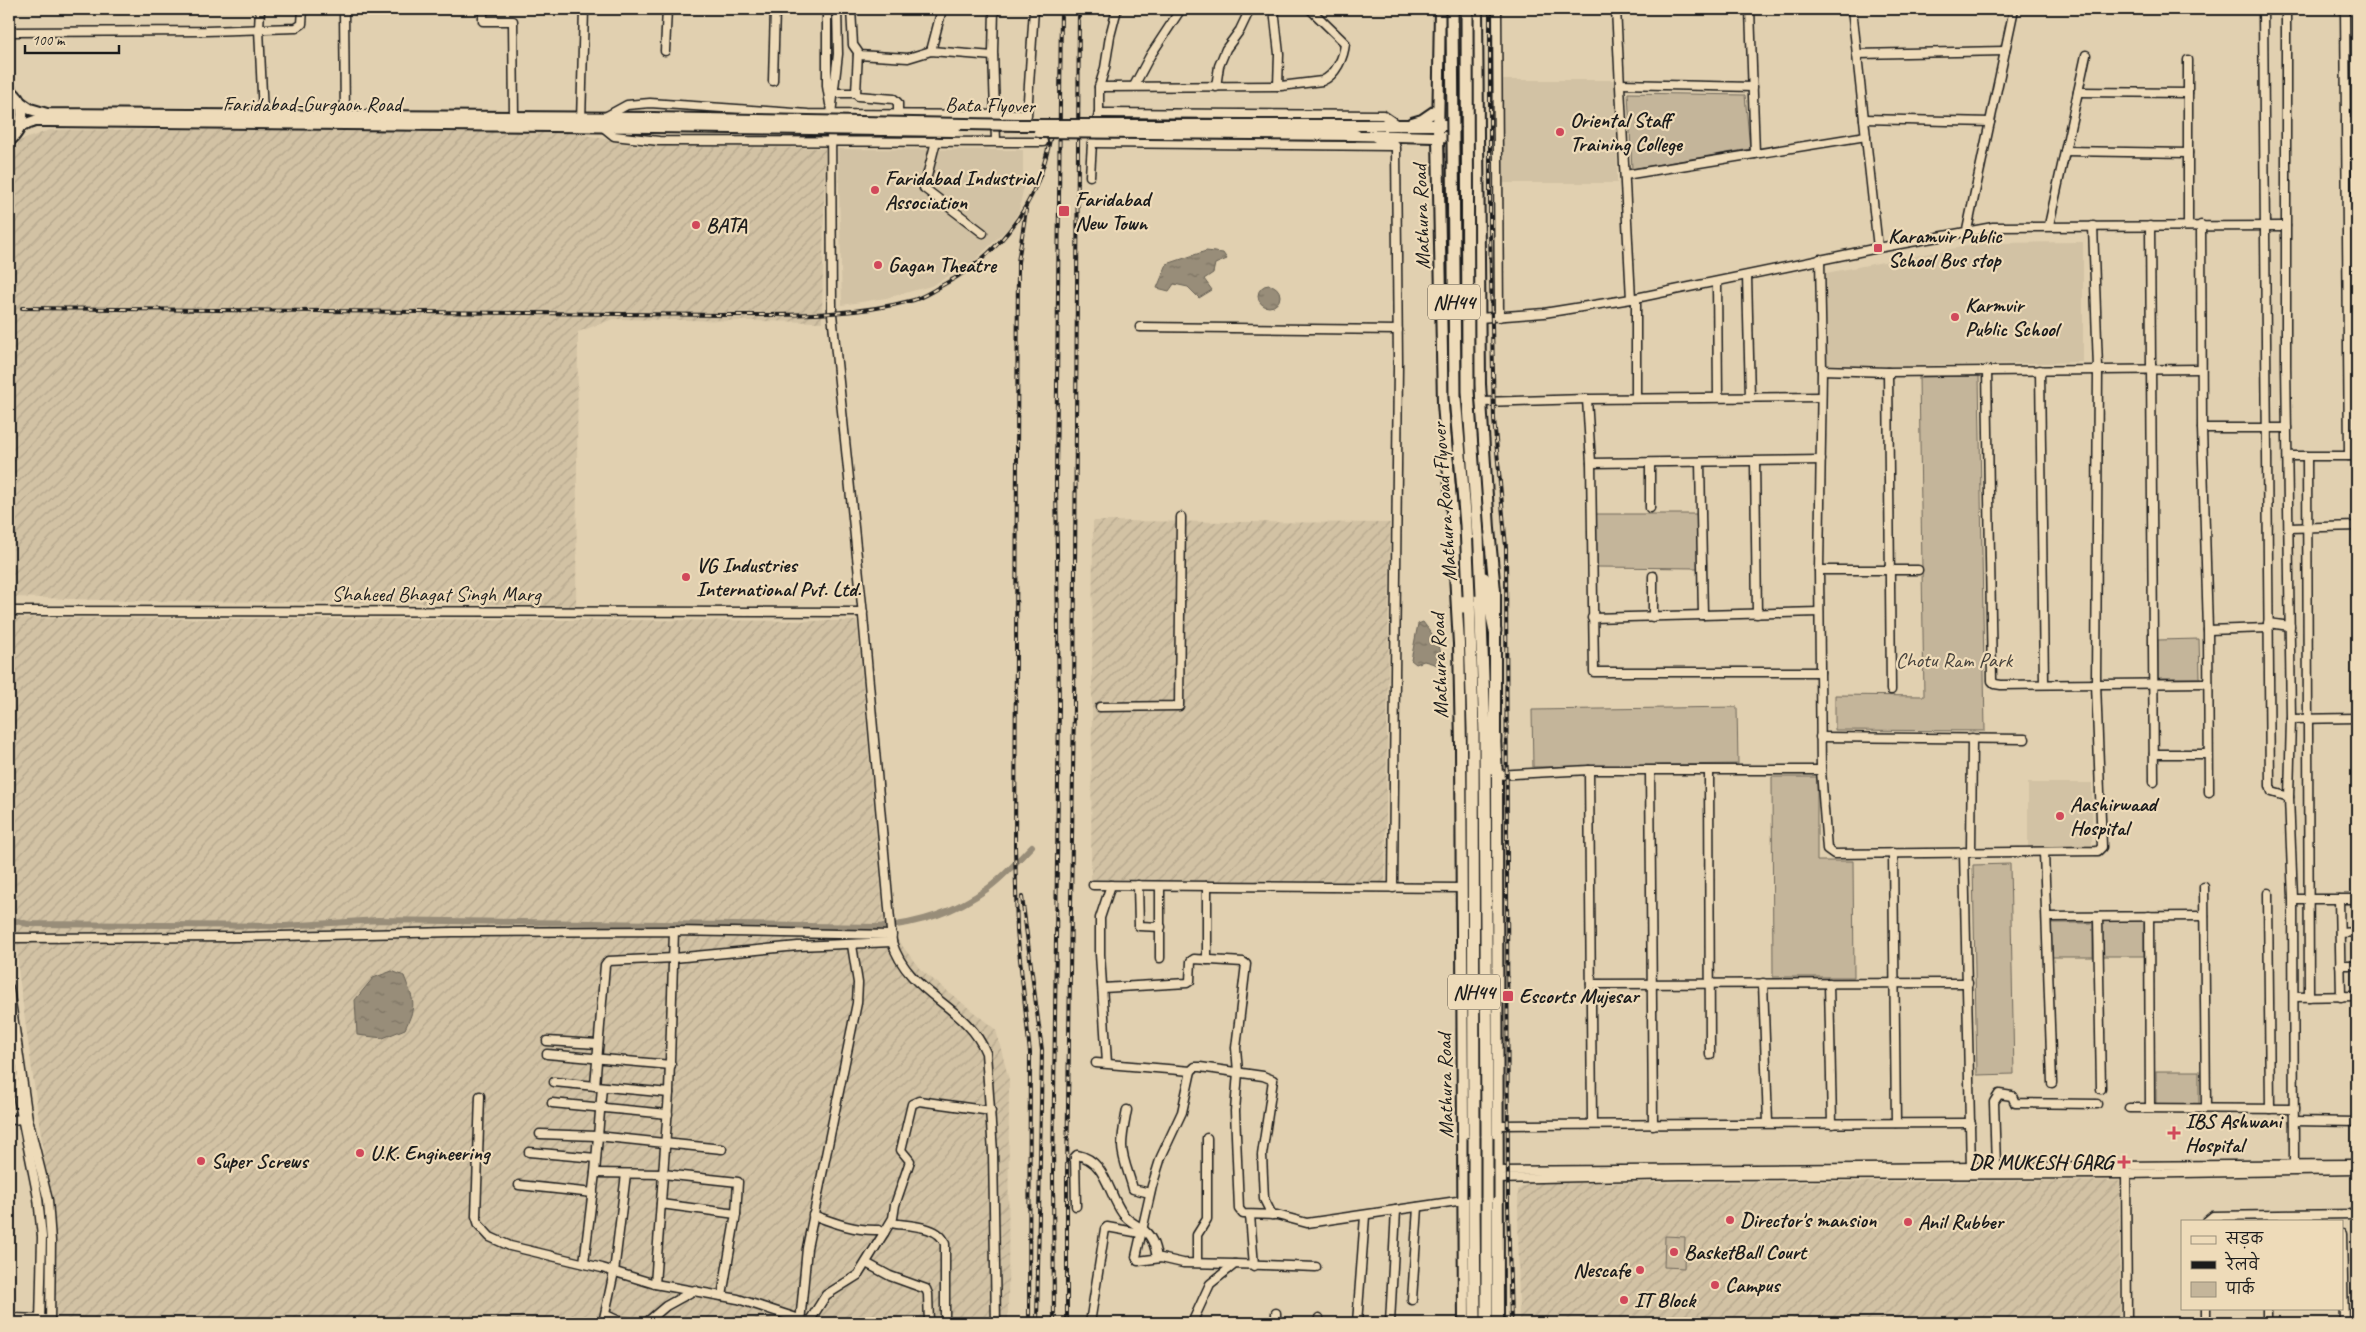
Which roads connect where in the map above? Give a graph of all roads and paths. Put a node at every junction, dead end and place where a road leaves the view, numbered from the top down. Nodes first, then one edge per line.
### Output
1 (260, 9) edge
2 (303, 9) edge
3 (344, 9) edge
4 (483, 9) edge
5 (584, 9) edge
6 (667, 9) edge
7 (775, 9) edge
8 (827, 9) edge
9 (837, 9) edge
10 (851, 9) edge
11 (942, 9) edge
12 (994, 9) edge
13 (1034, 9) edge
14 (1117, 9) edge
15 (1181, 9) edge
16 (1250, 9) edge
17 (1274, 9) edge
18 (1310, 9) edge
19 (1440, 9) edge
20 (1452, 9) edge
21 (1467, 9) edge
22 (1477, 9) edge
23 (1497, 9) edge
24 (1616, 9) edge
25 (1750, 9) edge
26 (1852, 9) edge
27 (2014, 9) edge
28 (2263, 9) edge
29 (2286, 9) edge
30 (2345, 9) edge
31 (2357, 9) edge
32 (259, 30) junction
33 (9, 32) edge
34 (666, 51) dead end
35 (931, 51) junction
36 (2005, 51) junction
37 (1857, 54) junction
38 (858, 55) junction
39 (2086, 55) dead end
40 (993, 56) junction
41 (2188, 60) dead end
42 (773, 81) dead end
43 (1620, 84) junction
44 (1134, 86) junction
45 (1278, 86) junction
46 (1099, 87) junction
47 (1216, 87) junction
48 (1753, 87) junction
49 (1477, 89) junction
50 (10, 90) edge
51 (1438, 91) junction
52 (2078, 92) junction
53 (834, 93) junction
54 (856, 93) junction
55 (2188, 93) junction
56 (20, 102) junction
57 (1438, 108) junction
58 (1100, 113) junction
59 (831, 114) junction
60 (898, 114) junction
61 (263, 115) junction
62 (996, 115) junction
63 (514, 117) junction
64 (345, 119) junction
65 (1864, 120) junction
66 (581, 122) junction
67 (653, 122) junction
68 (1990, 122) junction
69 (2346, 122) junction
70 (2357, 122) edge
71 (603, 123) junction
72 (1438, 125) junction
73 (1478, 125) junction
74 (21, 126) junction
75 (1399, 126) junction
76 (1368, 130) junction
77 (1418, 136) junction
78 (1866, 136) junction
79 (1438, 137) junction
80 (1478, 138) junction
81 (831, 140) junction
82 (9, 141) edge
83 (936, 141) junction
84 (996, 141) junction
85 (1043, 142) dead end
86 (1092, 143) junction
87 (1396, 146) junction
88 (2065, 151) junction
89 (2188, 153) junction
90 (1438, 154) junction
91 (1755, 154) junction
92 (1438, 170) junction
93 (1478, 170) junction
94 (1624, 175) junction
95 (1090, 176) dead end
96 (2188, 225) junction
97 (2201, 225) junction
98 (2049, 226) junction
99 (2093, 226) junction
100 (2150, 226) junction
101 (2264, 226) junction
102 (2286, 226) junction
103 (1967, 230) junction
104 (983, 233) dead end
105 (1878, 248) junction
106 (1820, 259) junction
107 (1747, 276) junction
108 (1717, 282) junction
109 (1633, 298) junction
110 (1479, 318) junction
111 (1499, 318) junction
112 (1140, 327) dead end
113 (1398, 330) junction
114 (2348, 355) junction
115 (2357, 355) edge
116 (2098, 368) junction
117 (2150, 369) junction
118 (2201, 369) junction
119 (1822, 370) junction
120 (1987, 370) junction
121 (2040, 370) junction
122 (1888, 372) junction
123 (1718, 397) junction
124 (1750, 397) junction
125 (1822, 397) junction
126 (1587, 398) junction
127 (1636, 398) junction
128 (1482, 402) junction
129 (2202, 428) junction
130 (2266, 428) junction
131 (2287, 428) junction
132 (2349, 434) junction
133 (2357, 434) edge
134 (2288, 456) junction
135 (2307, 456) junction
136 (2353, 456) edge
137 (1822, 460) junction
138 (1755, 461) junction
139 (1700, 462) junction
140 (1650, 463) junction
141 (1590, 464) junction
142 (1650, 508) dead end
143 (1181, 517) dead end
144 (2307, 526) junction
145 (2357, 526) edge
146 (1454, 527) junction
147 (2289, 528) junction
148 (1478, 557) junction
149 (1819, 570) junction
150 (1890, 570) junction
151 (1918, 570) dead end
152 (1653, 576) dead end
153 (9, 611) edge
154 (863, 612) junction
155 (1820, 612) junction
156 (1756, 614) junction
157 (1703, 615) junction
158 (1653, 617) junction
159 (1592, 618) junction
160 (2268, 626) junction
161 (2290, 626) junction
162 (2208, 630) junction
163 (1495, 632) junction
164 (1470, 635) junction
165 (1820, 672) junction
166 (2044, 683) junction
167 (2153, 683) junction
168 (2208, 683) junction
169 (2096, 684) junction
170 (1891, 690) dead end
171 (1100, 706) dead end
172 (2357, 718) edge
173 (2292, 719) junction
174 (2309, 719) junction
175 (1495, 737) junction
176 (1820, 737) junction
177 (1972, 738) junction
178 (2025, 738) dead end
179 (2154, 754) junction
180 (2208, 754) junction
181 (1589, 770) junction
182 (1821, 770) junction
183 (1650, 771) junction
184 (1709, 771) junction
185 (1498, 776) junction
186 (2154, 782) dead end
187 (2209, 792) dead end
188 (2290, 796) junction
189 (1485, 815) junction
190 (1968, 852) junction
191 (2044, 852) junction
192 (1892, 853) junction
193 (1092, 885) dead end
194 (1111, 885) junction
195 (1138, 885) junction
196 (1160, 886) junction
197 (1207, 886) junction
198 (2204, 887) dead end
199 (1393, 888) junction
200 (1461, 888) junction
201 (2268, 893) dead end
202 (2293, 899) junction
203 (2308, 899) junction
204 (2339, 899) junction
205 (2357, 899) edge
206 (2148, 916) junction
207 (2204, 916) junction
208 (2047, 917) junction
209 (2098, 917) junction
210 (1160, 927) junction
211 (674, 931) junction
212 (2357, 932) edge
213 (2340, 933) junction
214 (892, 936) junction
215 (9, 938) edge
216 (852, 945) junction
217 (674, 958) junction
218 (1160, 958) dead end
219 (1207, 960) junction
220 (2357, 965) edge
221 (2340, 966) junction
222 (1763, 983) junction
223 (1829, 983) junction
224 (1895, 983) junction
225 (1968, 983) junction
226 (1591, 984) junction
227 (1652, 984) junction
228 (1710, 984) junction
229 (9, 988) edge
230 (1103, 988) junction
231 (2357, 996) edge
232 (2294, 997) junction
233 (2309, 997) junction
234 (2341, 997) junction
235 (546, 1041) dead end
236 (598, 1044) junction
237 (9, 1052) edge
238 (547, 1054) dead end
239 (1710, 1055) dead end
240 (597, 1058) junction
241 (1096, 1063) dead end
242 (1107, 1063) junction
243 (671, 1065) junction
244 (1191, 1071) junction
245 (1238, 1072) junction
246 (554, 1082) dead end
247 (2052, 1083) dead end
248 (598, 1086) junction
249 (2101, 1089) dead end
250 (669, 1093) junction
251 (480, 1096) dead end
252 (552, 1103) dead end
253 (2097, 1104) dead end
254 (599, 1108) junction
255 (2129, 1108) dead end
256 (2150, 1108) junction
257 (2206, 1108) junction
258 (2270, 1109) junction
259 (2294, 1109) junction
260 (1127, 1110) dead end
261 (991, 1111) junction
262 (668, 1114) junction
263 (9, 1120) edge
264 (25, 1120) junction
265 (2294, 1121) junction
266 (2357, 1122) edge
267 (1768, 1123) junction
268 (1970, 1123) junction
269 (1592, 1124) junction
270 (1832, 1124) junction
271 (1896, 1124) junction
272 (1498, 1125) junction
273 (1653, 1125) junction
274 (540, 1134) dead end
275 (596, 1136) junction
276 (1207, 1138) dead end
277 (666, 1145) junction
278 (722, 1149) dead end
279 (529, 1152) dead end
280 (596, 1158) junction
281 (2357, 1164) edge
282 (2126, 1165) junction
283 (2294, 1165) junction
284 (1996, 1166) junction
285 (1971, 1170) junction
286 (2357, 1170) edge
287 (595, 1173) junction
288 (626, 1174) junction
289 (662, 1174) junction
290 (2126, 1174) junction
291 (1464, 1175) junction
292 (1497, 1175) junction
293 (518, 1185) dead end
294 (593, 1193) junction
295 (1150, 1194) junction
296 (1464, 1200) junction
297 (661, 1204) junction
298 (1076, 1206) dead end
299 (1418, 1207) junction
300 (1396, 1210) junction
301 (736, 1214) junction
302 (1272, 1214) junction
303 (2357, 1214) edge
304 (813, 1215) junction
305 (1250, 1215) junction
306 (1365, 1216) junction
307 (2266, 1218) edge
308 (2342, 1218) edge
309 (2208, 1220) edge
310 (891, 1223) junction
311 (1141, 1231) junction
312 (884, 1233) junction
313 (1157, 1258) junction
314 (1197, 1262) junction
315 (584, 1263) junction
316 (866, 1263) junction
317 (1235, 1264) junction
318 (1254, 1266) junction
319 (1316, 1267) dead end
320 (614, 1272) junction
321 (655, 1284) junction
322 (694, 1290) junction
323 (722, 1296) junction
324 (1412, 1300) dead end
325 (2206, 1310) edge
326 (2267, 1310) edge
327 (2344, 1310) edge
328 (1276, 1313) dead end
329 (791, 1317) junction
330 (9, 1318) edge
331 (604, 1319) edge
332 (40, 1321) edge
333 (50, 1321) edge
334 (805, 1322) edge
335 (636, 1323) edge
336 (646, 1323) edge
337 (784, 1323) edge
338 (929, 1323) edge
339 (945, 1323) edge
340 (996, 1323) edge
341 (1090, 1323) edge
342 (1192, 1323) edge
343 (1276, 1323) edge
344 (1357, 1323) edge
345 (1390, 1323) edge
346 (1464, 1323) edge
347 (1475, 1323) edge
348 (1487, 1323) edge
349 (1498, 1323) edge
350 (2127, 1323) edge
351 (2206, 1323) edge
352 (2267, 1323) edge
353 (2344, 1323) edge

1 - 32 street
2 - 32 street
3 - 64 street
4 - 63 street
5 - 66 street
6 - 34 street
7 - 42 street
8 - 59 street
9 - 53 street
10 - 38 street
11 - 35 street
12 - 40 street
13 - 62 street
14 - 46 street
15 - 44 street
16 - 47 street
17 - 45 street
18 - 45 street
19 - 51 main road, Mathura Road
20 - 164 highway, Mathura Road Flyover / NH44, bridge
21 - 148 highway, Mathura Road Flyover / NH44, bridge
22 - 49 main road
23 - 111 street
24 - 43 street
25 - 48 street
26 - 37 street
27 - 36 street
28 - 101 street
29 - 102 street
30 - 31 street
30 - 69 street
32 - 33 street
32 - 61 street
35 - 38 street
35 - 40 street
36 - 37 street
36 - 68 street
37 - 65 street
38 - 54 street
39 - 52 street
40 - 62 street
41 - 55 street
43 - 48 street
43 - 94 street
44 - 46 street
44 - 47 street
45 - 47 street
46 - 58 street
48 - 91 street
49 - 51 main road
49 - 73 main road
50 - 56 main road
51 - 57 main road, Mathura Road
52 - 55 street
52 - 88 street
53 - 54 street
53 - 59 street
54 - 60 street
55 - 89 street
56 - 61 main road, Faridabad-Gurgaon Road
56 - 74 main road
57 - 72 main road, Mathura Road
57 - 75 main road
58 - 75 street
58 - 86 street
59 - 60 street
59 - 71 street
59 - 81 street
60 - 62 street
61 - 64 main road, Faridabad-Gurgaon Road
62 - 84 street
63 - 64 main road, Faridabad-Gurgaon Road
63 - 66 main road, Faridabad-Gurgaon Road
64 - 66 main road, Faridabad-Gurgaon Road
64 - 74 main road, Faridabad-Gurgaon Road
65 - 68 street
65 - 78 street
66 - 71 main road, Bata Flyover
67 - 71 main road, Bata Flyover
67 - 76 main road, Bata Flyover, bridge
67 - 76 main road, Bata Flyover, bridge
68 - 103 street
69 - 70 street
69 - 114 street
71 - 81 street
72 - 73 main road
72 - 75 main road
72 - 79 main road, Mathura Road
73 - 80 main road
74 - 82 main road
75 - 76 main road, Bata Flyover
76 - 77 main road
76 - 87 street
77 - 79 main road
77 - 90 main road
78 - 91 street
78 - 105 street
79 - 80 main road
79 - 90 main road, Mathura Road
80 - 93 main road
81 - 83 street
81 - 154 street
83 - 84 street
83 - 104 street
84 - 85 street
86 - 87 street
86 - 95 street
87 - 113 street
88 - 89 street
88 - 98 street
89 - 96 street
90 - 92 main road, Mathura Road
91 - 94 street
92 - 93 main road
92 - 146 main road, Mathura Road
93 - 110 main road
94 - 109 street
96 - 97 street
96 - 100 street
97 - 101 street
97 - 118 street
98 - 99 street
98 - 103 street
99 - 100 street
99 - 116 street
100 - 117 street
101 - 102 street
101 - 130 street
102 - 131 street
103 - 105 street
105 - 106 street
106 - 107 street
106 - 119 street
107 - 108 street
107 - 124 street
108 - 109 street
108 - 123 street
109 - 111 street
109 - 127 street
110 - 111 street
110 - 128 main road
112 - 113 street
113 - 199 street
114 - 115 street
114 - 132 street
116 - 117 street
116 - 121 street
116 - 169 street
117 - 118 street
117 - 167 street
118 - 129 street
119 - 122 street
119 - 125 street
120 - 121 street
120 - 122 street
120 - 166 street
121 - 166 street
122 - 150 street
123 - 124 street
123 - 127 street
124 - 125 street
125 - 137 street
126 - 127 street
126 - 128 street
126 - 141 street
128 - 163 main road
129 - 130 street
129 - 162 street
130 - 131 street
130 - 160 street
131 - 134 street
132 - 133 street
132 - 136 street
134 - 135 street
134 - 147 street
135 - 136 street
135 - 144 street
137 - 138 street
137 - 149 street
138 - 139 street
138 - 156 street
139 - 140 street
139 - 157 street
140 - 141 street
140 - 142 street
141 - 159 street
143 - 171 street
144 - 145 street
144 - 147 street
144 - 174 street
146 - 164 highway
146 - 200 main road, Mathura Road
147 - 161 street
148 - 163 highway
148 - 189 highway, Mathura Road / NH44
149 - 150 street
149 - 155 street
150 - 151 street
150 - 170 street
152 - 158 street
153 - 154 street, Shaheed Bhagat Singh Marg
154 - 214 street
155 - 156 street
155 - 165 street
156 - 157 street
157 - 158 street
158 - 159 street
159 - 165 street
160 - 161 street
160 - 162 street
160 - 188 street
161 - 173 street
162 - 168 street
163 - 175 main road
164 - 347 highway, Mathura Road Flyover / NH44, bridge
165 - 176 street
166 - 169 street
167 - 168 street
167 - 169 street
167 - 179 street
168 - 180 street
169 - 191 street
172 - 174 street
173 - 174 street
173 - 188 street
174 - 203 street
175 - 185 main road
175 - 189 highway
176 - 177 street
176 - 182 street
177 - 178 street
177 - 190 street
179 - 180 street
179 - 186 street
180 - 187 street
181 - 183 street
181 - 185 street
181 - 226 street
182 - 184 street
182 - 192 street
183 - 184 street
183 - 227 street
184 - 228 street
185 - 272 main road
188 - 202 street
189 - 348 highway, NH44, bridge
190 - 191 street
190 - 192 street
190 - 225 street
191 - 208 street
192 - 224 street
193 - 194 street
194 - 195 street
194 - 230 street
195 - 196 street
195 - 210 street
196 - 197 street
196 - 210 street
197 - 199 street
197 - 219 street
198 - 207 street
199 - 200 street
200 - 291 main road, Mathura Road
201 - 258 street
202 - 203 street
202 - 232 street
203 - 204 street
203 - 233 street
204 - 205 street
204 - 213 street
206 - 207 street
206 - 209 street
206 - 256 street
207 - 257 street
208 - 209 street
208 - 247 street
209 - 249 street
210 - 218 street
211 - 214 street
211 - 215 street
211 - 217 street
212 - 213 street
213 - 221 street
214 - 216 street
214 - 261 street
216 - 217 street
216 - 304 street
217 - 236 street
217 - 243 street
219 - 230 street
219 - 245 street
220 - 221 street
221 - 234 street
222 - 223 street
222 - 228 street
222 - 267 street
223 - 224 street
223 - 270 street
224 - 225 street
224 - 271 street
225 - 268 street
226 - 227 street
226 - 269 street
227 - 228 street
227 - 273 street
228 - 239 street
229 - 264 street
230 - 242 street
231 - 234 street
232 - 233 street
232 - 259 street
233 - 234 street
235 - 236 street
236 - 240 street
237 - 264 street
238 - 240 street
240 - 243 street
240 - 248 street
241 - 242 street
242 - 244 street
243 - 250 street
244 - 245 street
244 - 295 street
245 - 302 street
245 - 305 street
246 - 248 street
248 - 250 street
248 - 254 street
250 - 262 street
251 - 315 street
252 - 254 street
253 - 284 street
254 - 262 street
254 - 275 street
255 - 256 street
256 - 257 street
257 - 258 street
258 - 259 street
259 - 265 street
260 - 295 street
261 - 310 street
261 - 340 street
262 - 277 street
263 - 264 street
264 - 332 street
264 - 333 street
265 - 266 street
265 - 283 street
267 - 270 street
267 - 273 street
268 - 271 street
268 - 285 street
269 - 272 street
269 - 273 street
270 - 271 street
272 - 292 main road
274 - 275 street
275 - 277 street
275 - 280 street
276 - 314 street
277 - 278 street
277 - 289 street
279 - 280 street
280 - 287 street
281 - 283 street
282 - 283 street
282 - 284 street
282 - 290 street
284 - 285 street
285 - 290 street
285 - 292 street
286 - 290 street
287 - 288 street
287 - 294 street
288 - 289 street
288 - 320 street
289 - 297 street
289 - 301 street
290 - 350 street
291 - 292 street
291 - 296 main road, Mathura Road
292 - 349 main road
293 - 294 street
294 - 315 street
295 - 311 street
296 - 299 street
296 - 346 main road, Mathura Road
297 - 301 street
297 - 321 street
298 - 311 street
299 - 300 street
299 - 324 street
300 - 306 street
300 - 345 street
301 - 323 street
302 - 305 street
302 - 306 street
303 - 308 street
304 - 312 street
304 - 334 street
305 - 318 street
306 - 344 street
307 - 308 street
307 - 309 street
310 - 312 street
310 - 339 street
311 - 313 street
311 - 313 street
311 - 341 street
312 - 316 street
313 - 314 street
314 - 317 street
315 - 320 street
316 - 334 street
316 - 338 street
317 - 318 street
317 - 342 street
318 - 319 street
320 - 321 street
320 - 331 street
321 - 322 street
322 - 323 street
322 - 336 street
323 - 329 street
325 - 351 street
326 - 352 street
327 - 353 street
328 - 343 street
329 - 334 street
329 - 337 street
330 - 332 street
331 - 335 street
332 - 333 street

